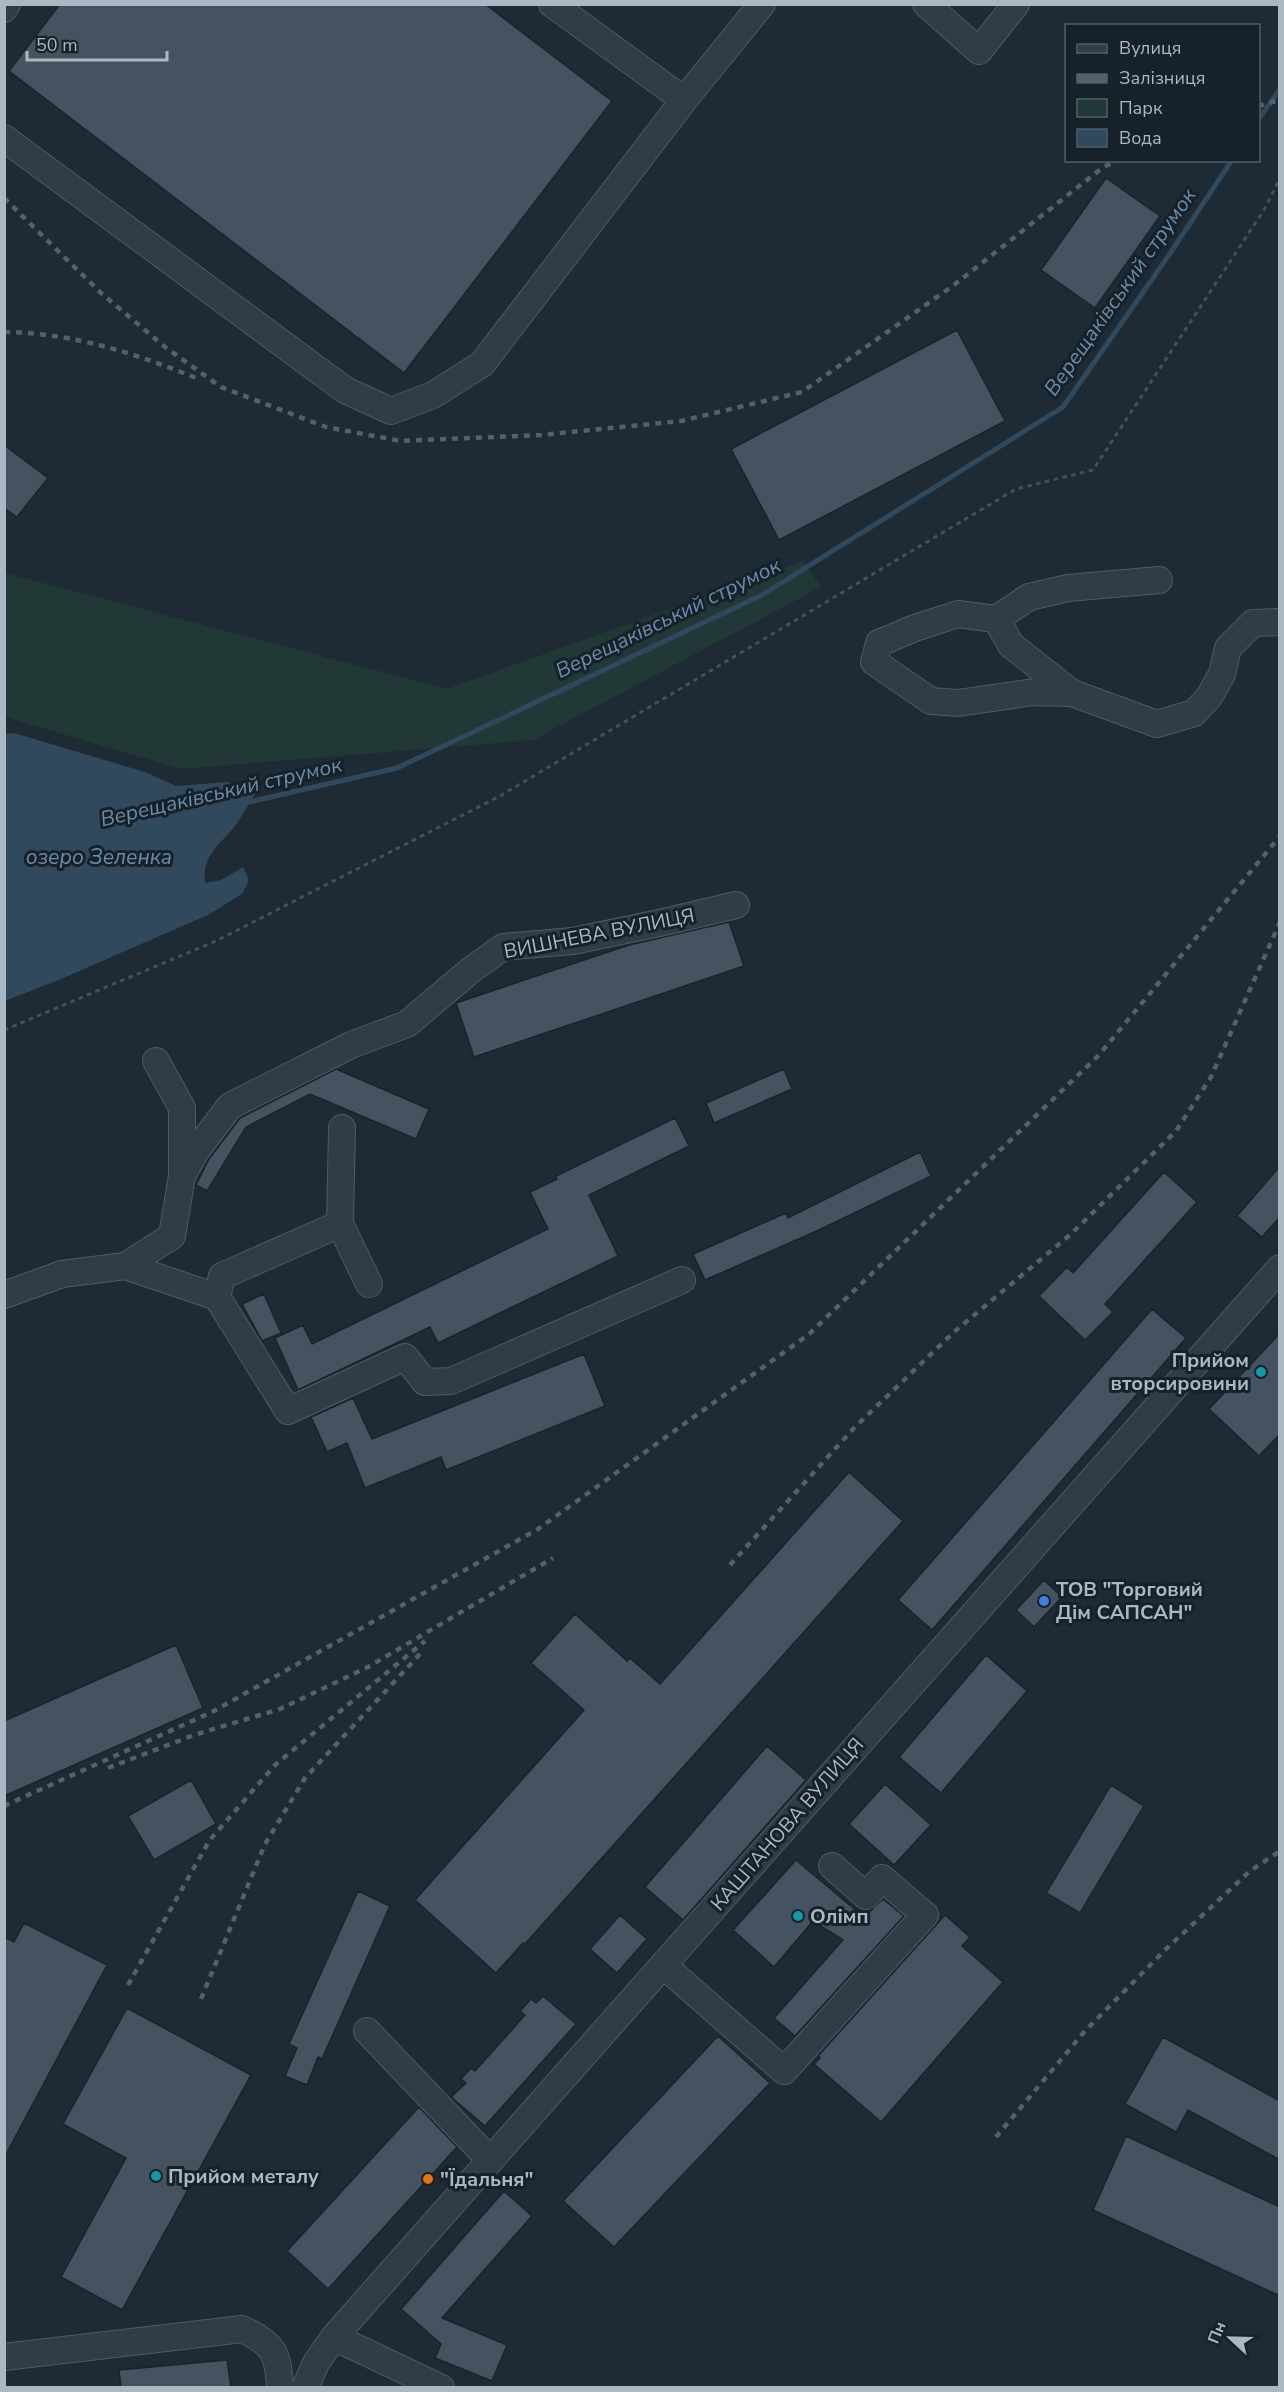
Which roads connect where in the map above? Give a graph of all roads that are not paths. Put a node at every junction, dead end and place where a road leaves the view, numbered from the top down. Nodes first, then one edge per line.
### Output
1 (7, 4) edge
2 (552, 4) edge
3 (762, 4) edge
4 (926, 4) edge
5 (1016, 4) edge
6 (4, 9) edge
7 (684, 100) junction
8 (4, 138) edge
9 (1160, 580) dead end
10 (996, 619) junction
11 (1280, 622) edge
12 (1072, 693) junction
13 (736, 904) dead end
14 (156, 1061) dead end
15 (342, 1128) dead end
16 (182, 1176) junction
17 (339, 1224) junction
18 (125, 1266) junction
19 (1280, 1268) edge
20 (682, 1280) dead end
21 (369, 1284) dead end
22 (4, 1296) edge
23 (217, 1297) junction
24 (832, 1866) dead end
25 (663, 1965) junction
26 (367, 2031) dead end
27 (490, 2160) junction
28 (334, 2337) junction
29 (4, 2357) edge
30 (280, 2388) edge
31 (305, 2388) edge
32 (441, 2388) edge

1 - 6 street
2 - 7 street
3 - 7 street
4 - 5 street
7 - 8 street
9 - 10 street
10 - 12 street
10 - 12 street
11 - 12 street
13 - 16 street, ВИШНЕВА ВУЛИЦЯ
14 - 16 street, ВИШНЕВА ВУЛИЦЯ
15 - 17 street
16 - 18 street, ВИШНЕВА ВУЛИЦЯ
17 - 21 street
17 - 23 street
18 - 22 street, ВИШНЕВА ВУЛИЦЯ
18 - 23 street, ВИШНЕВА ВУЛИЦЯ
19 - 25 street, КАШТАНОВА ВУЛИЦЯ
20 - 23 street
24 - 25 street
25 - 27 street, КАШТАНОВА ВУЛИЦЯ
26 - 27 street
27 - 28 street, КАШТАНОВА ВУЛИЦЯ
28 - 31 street, КАШТАНОВА ВУЛИЦЯ
28 - 32 street
29 - 30 street

